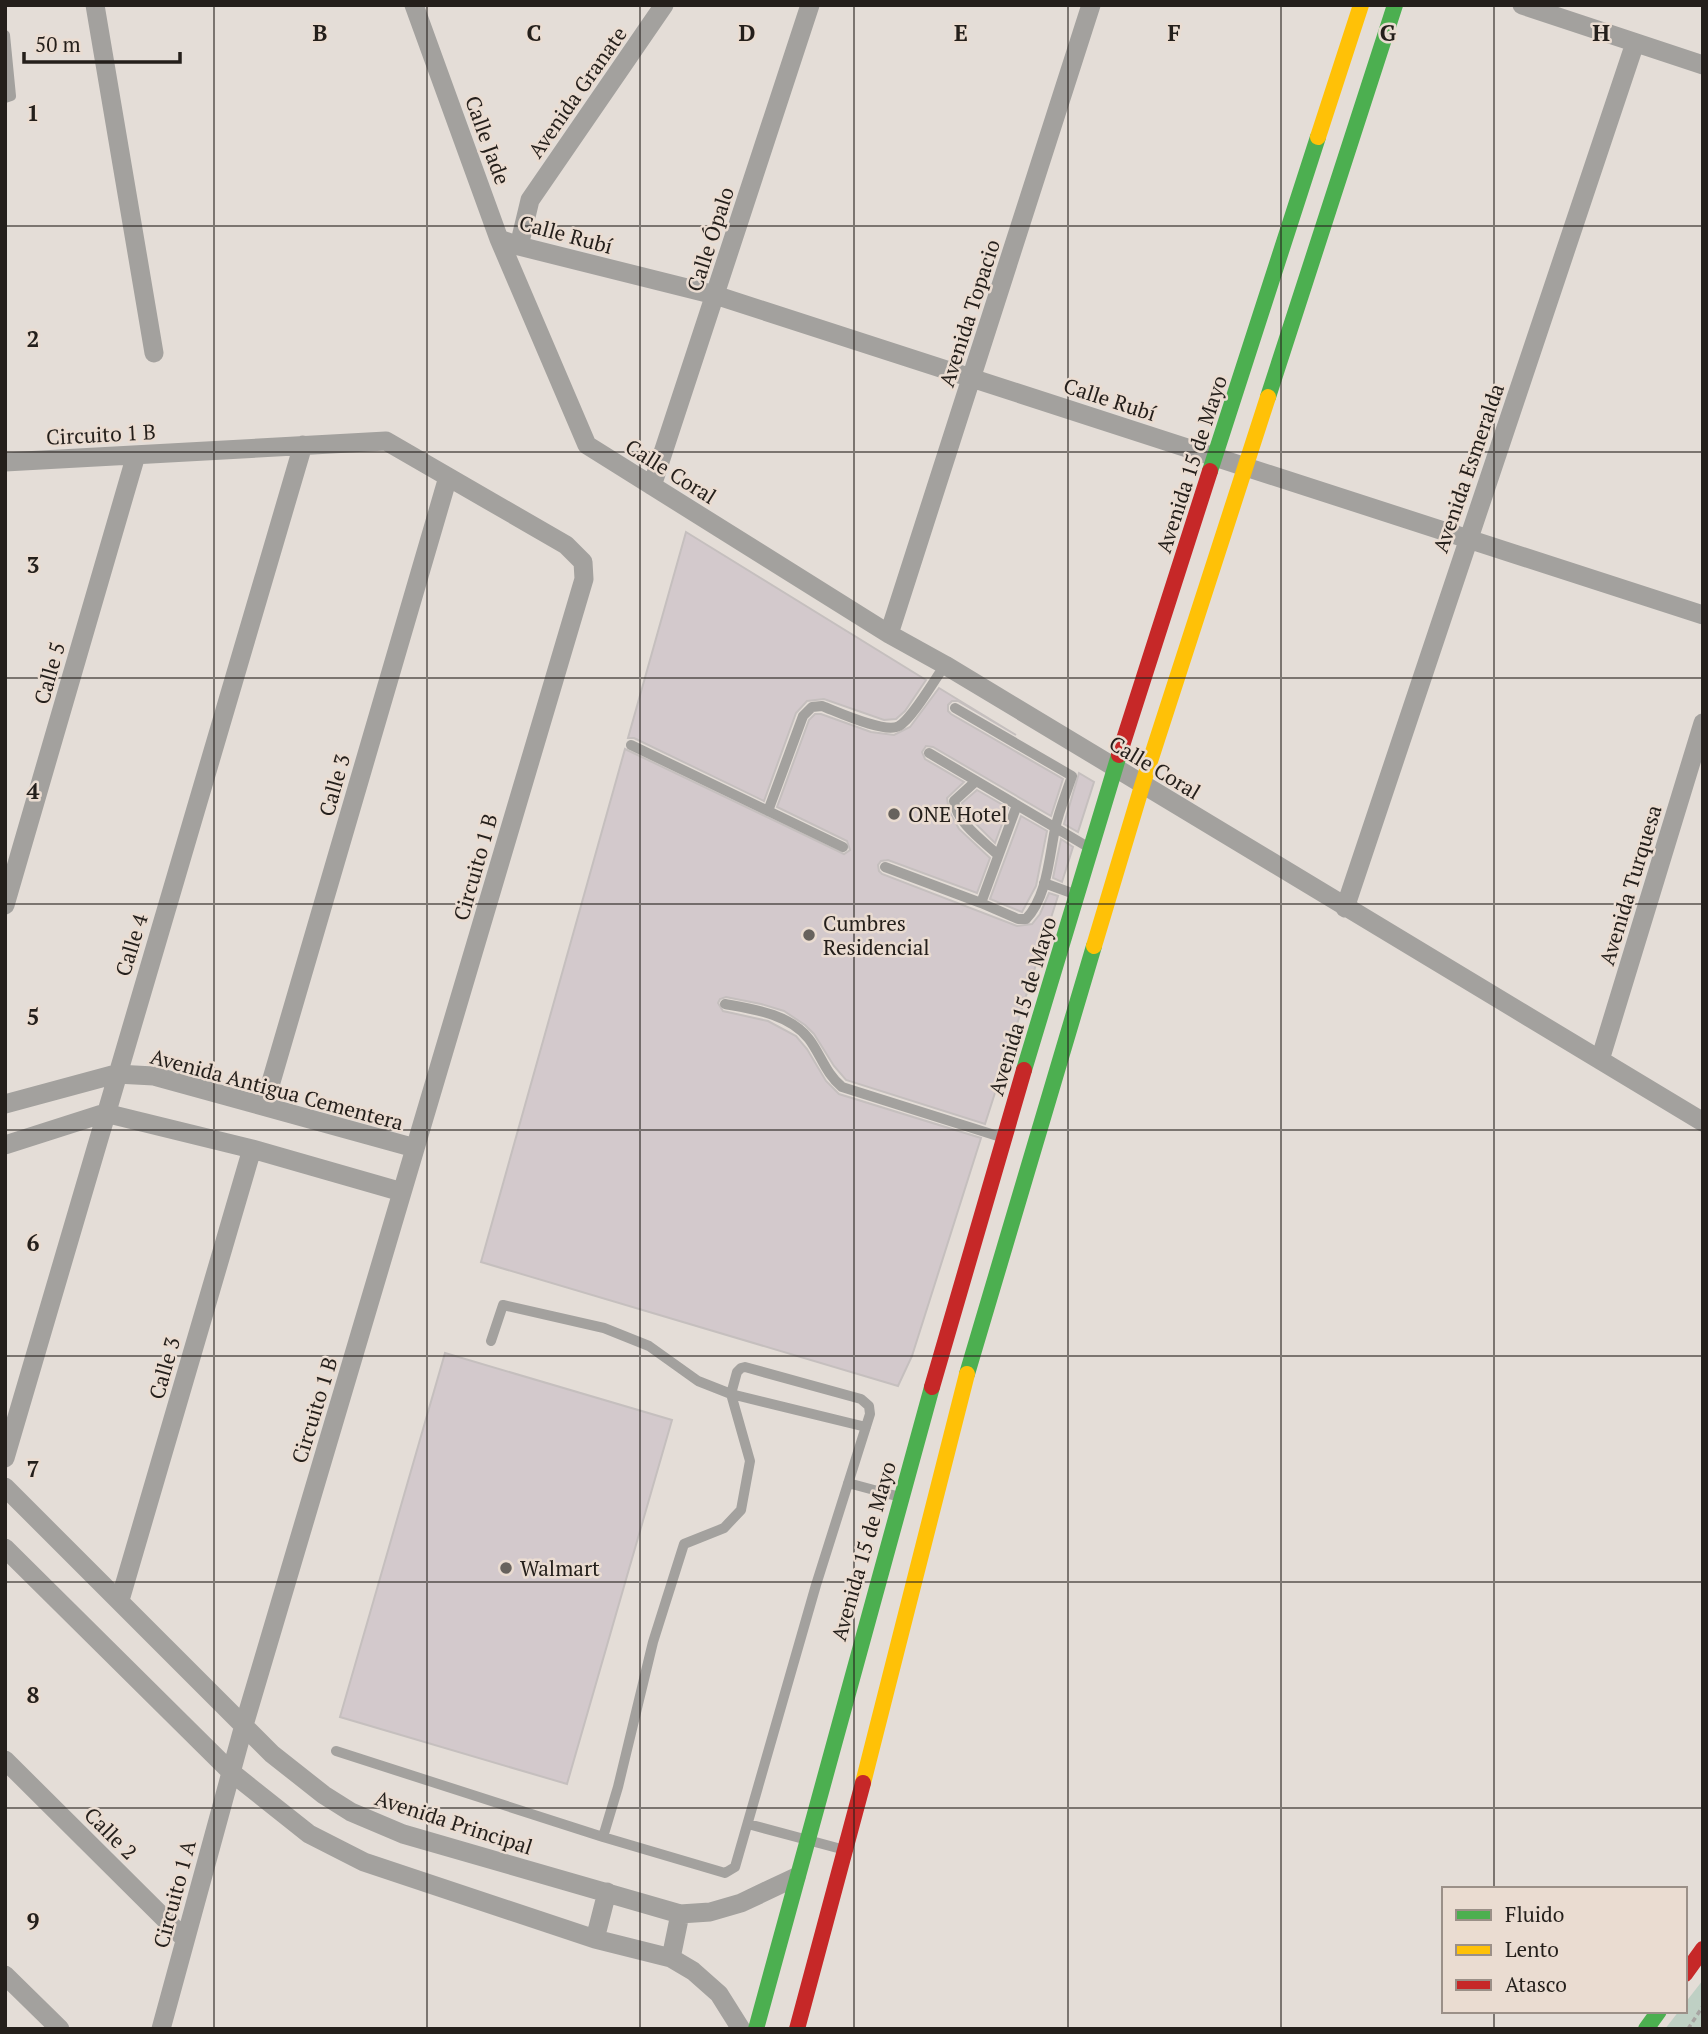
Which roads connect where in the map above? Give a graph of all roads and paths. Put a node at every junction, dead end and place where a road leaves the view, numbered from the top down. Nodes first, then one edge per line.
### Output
1 (95, 5) edge
2 (414, 5) edge
3 (664, 5) edge
4 (810, 5) edge
5 (1091, 5) edge
6 (1361, 5) edge
7 (1395, 5) edge
8 (1522, 5) edge
9 (5, 35) edge
10 (1635, 43) junction
11 (1703, 65) edge
12 (5, 98) edge
13 (499, 239) junction
14 (519, 246) junction
15 (715, 295) junction
16 (154, 353) dead end
17 (972, 378) junction
18 (303, 445) junction
19 (587, 445) joint
20 (136, 455) junction
21 (1215, 458) junction
22 (5, 462) edge
23 (1246, 467) junction
24 (448, 477) junction
25 (652, 486) junction
26 (1468, 540) junction
27 (1703, 615) edge
28 (889, 634) junction
29 (945, 665) junction
30 (955, 708) dead end
31 (1703, 723) edge
32 (631, 745) dead end
33 (929, 753) dead end
34 (1115, 770) junction
35 (976, 781) junction
36 (1142, 786) junction
37 (1017, 805) junction
38 (768, 811) junction
39 (1056, 826) junction
40 (843, 847) dead end
41 (1091, 849) junction
42 (998, 855) junction
43 (885, 867) dead end
44 (1044, 883) junction
45 (1077, 895) junction
46 (981, 903) junction
47 (5, 905) edge
48 (1345, 908) junction
49 (725, 1004) dead end
50 (1600, 1060) junction
51 (116, 1074) junction
52 (5, 1104) edge
53 (264, 1106) junction
54 (105, 1113) junction
55 (1703, 1122) edge
56 (1004, 1138) junction
57 (5, 1145) edge
58 (415, 1148) junction
59 (252, 1149) junction
60 (402, 1192) junction
61 (491, 1341) dead end
62 (939, 1359) junction
63 (969, 1364) junction
64 (731, 1394) junction
65 (866, 1427) junction
66 (5, 1458) edge
67 (848, 1483) junction
68 (5, 1486) edge
69 (900, 1497) junction
70 (5, 1548) edge
71 (120, 1601) junction
72 (244, 1726) junction
73 (336, 1751) dead end
74 (5, 1760) edge
75 (231, 1772) junction
76 (748, 1824) junction
77 (603, 1837) junction
78 (806, 1840) junction
79 (846, 1851) junction
80 (796, 1877) junction
81 (607, 1892) junction
82 (680, 1914) junction
83 (185, 1939) junction
84 (595, 1939) junction
85 (1703, 1949) edge
86 (671, 1958) junction
87 (1687, 1971) edge
88 (5, 1975) edge
89 (1703, 2006) edge
90 (1658, 2013) edge
91 (60, 2029) edge
92 (160, 2029) edge
93 (741, 2029) edge
94 (757, 2029) edge
95 (797, 2029) edge
96 (1646, 2029) edge
97 (1688, 2029) edge

1 - 16 street
2 - 13 street, Calle Jade
3 - 14 street, Avenida Granate
4 - 15 street, Calle Ópalo
5 - 17 street, Avenida Topacio
6 - 21 main road, Avenida 15 de Mayo
7 - 23 main road
8 - 10 street
9 - 12 lane
10 - 11 street
10 - 26 street, Avenida Esmeralda
13 - 14 street, Calle Rubí
13 - 19 street, Calle Jade
14 - 15 street, Calle Rubí
15 - 17 street, Calle Rubí
15 - 25 street, Calle Ópalo
17 - 21 street, Calle Rubí
17 - 28 street, Avenida Topacio
18 - 20 street, Circuito 1 B
18 - 24 street, Circuito 1 B
18 - 51 street, Calle 4
19 - 25 street, Calle Coral
20 - 22 street, Circuito 1 B
20 - 47 street, Calle 5
21 - 23 street, Calle Rubí
21 - 34 main road, Avenida 15 de Mayo
23 - 26 street, Calle Rubí
23 - 36 main road
24 - 53 street, Calle 3
24 - 58 street, Circuito 1 B
25 - 28 street, Calle Coral
26 - 27 street, Calle Rubí
26 - 48 street, Avenida Esmeralda
28 - 29 street, Calle Coral
29 - 34 street, Calle Coral
29 - 38 lane
30 - 39 lane
31 - 50 street, Avenida Turquesa
32 - 38 lane
33 - 35 lane
34 - 36 street, Calle Coral
34 - 41 main road, Avenida 15 de Mayo
35 - 37 lane
35 - 42 lane
36 - 48 street, Calle Coral
36 - 63 main road
37 - 39 lane
37 - 42 lane
38 - 40 lane
39 - 41 lane
39 - 44 lane
41 - 45 main road, Avenida 15 de Mayo
42 - 46 lane
43 - 46 lane
44 - 45 lane
44 - 46 lane
45 - 56 main road, Avenida 15 de Mayo
48 - 50 street, Calle Coral
49 - 56 lane
50 - 55 street, Calle Coral
51 - 52 street, Avenida Antigua Cementera
51 - 53 street, Avenida Antigua Cementera
51 - 54 street, Calle 4
53 - 58 street, Avenida Antigua Cementera
54 - 57 street
54 - 59 street
54 - 66 street, Calle 4
56 - 62 main road, Avenida 15 de Mayo
58 - 60 street, Circuito 1 B
59 - 60 street
59 - 71 street, Calle 3
60 - 72 street, Circuito 1 B
61 - 64 lane
62 - 63 main road
62 - 69 main road, Avenida 15 de Mayo
63 - 79 main road
64 - 65 lane
64 - 65 lane
64 - 77 lane
65 - 67 lane
67 - 69 lane
67 - 76 lane
68 - 71 street, Avenida Principal
69 - 78 main road, Avenida 15 de Mayo
70 - 75 street
71 - 72 street, Avenida Principal
72 - 75 street, Circuito 1 B
72 - 81 street, Avenida Principal
73 - 77 lane
74 - 83 street, Calle 2
75 - 83 street, Circuito 1 A
75 - 84 street
76 - 77 lane
76 - 78 lane
78 - 79 lane
78 - 80 main road, Avenida 15 de Mayo
79 - 95 main road
80 - 82 street, Avenida Principal
80 - 94 main road, Avenida 15 de Mayo
81 - 82 street, Avenida Principal
81 - 84 street
82 - 86 street
83 - 92 street, Circuito 1 A
84 - 86 street
85 - 87 main road
86 - 93 street
88 - 91 street
89 - 97 path
90 - 96 main road

